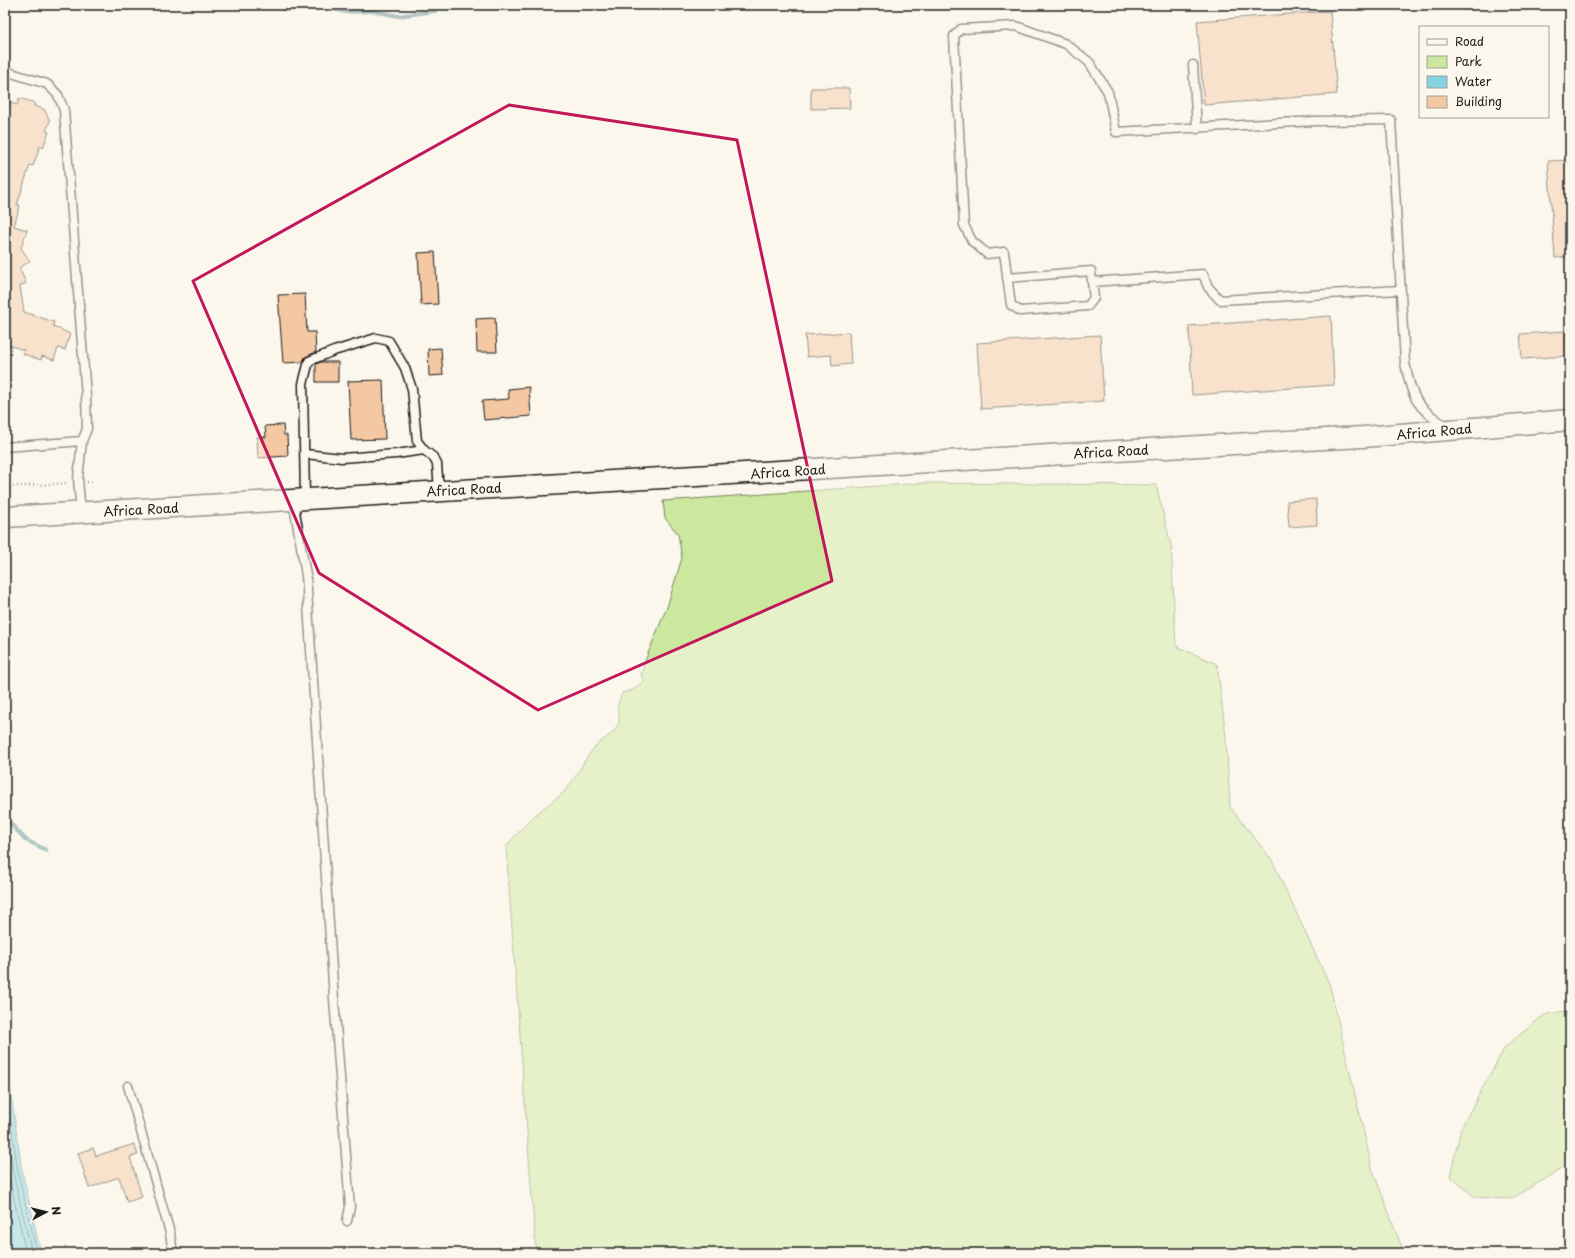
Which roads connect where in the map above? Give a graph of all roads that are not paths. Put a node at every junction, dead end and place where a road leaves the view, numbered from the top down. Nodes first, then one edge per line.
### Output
1 (1193, 65) dead end
2 (5, 71) edge
3 (1197, 129) junction
4 (1007, 278) junction
5 (1092, 282) junction
6 (1400, 290) junction
7 (1570, 420) edge
8 (1452, 430) junction
9 (82, 441) junction
10 (5, 447) edge
11 (424, 450) junction
12 (305, 454) junction
13 (439, 491) junction
14 (299, 500) junction
15 (81, 513) junction
16 (5, 517) edge
17 (128, 1086) dead end
18 (347, 1221) dead end
19 (173, 1253) edge

1 - 3 lane
2 - 9 lane
3 - 4 lane
3 - 6 lane
4 - 5 lane
4 - 5 lane
5 - 6 lane
6 - 8 lane
7 - 8 street, Africa Road
8 - 13 street, Africa Road
9 - 10 lane
9 - 15 lane
11 - 12 lane
11 - 12 lane
11 - 13 lane
12 - 14 lane
13 - 14 street, Africa Road
14 - 15 street, Africa Road
14 - 18 lane
15 - 16 street, Africa Road
17 - 19 lane

